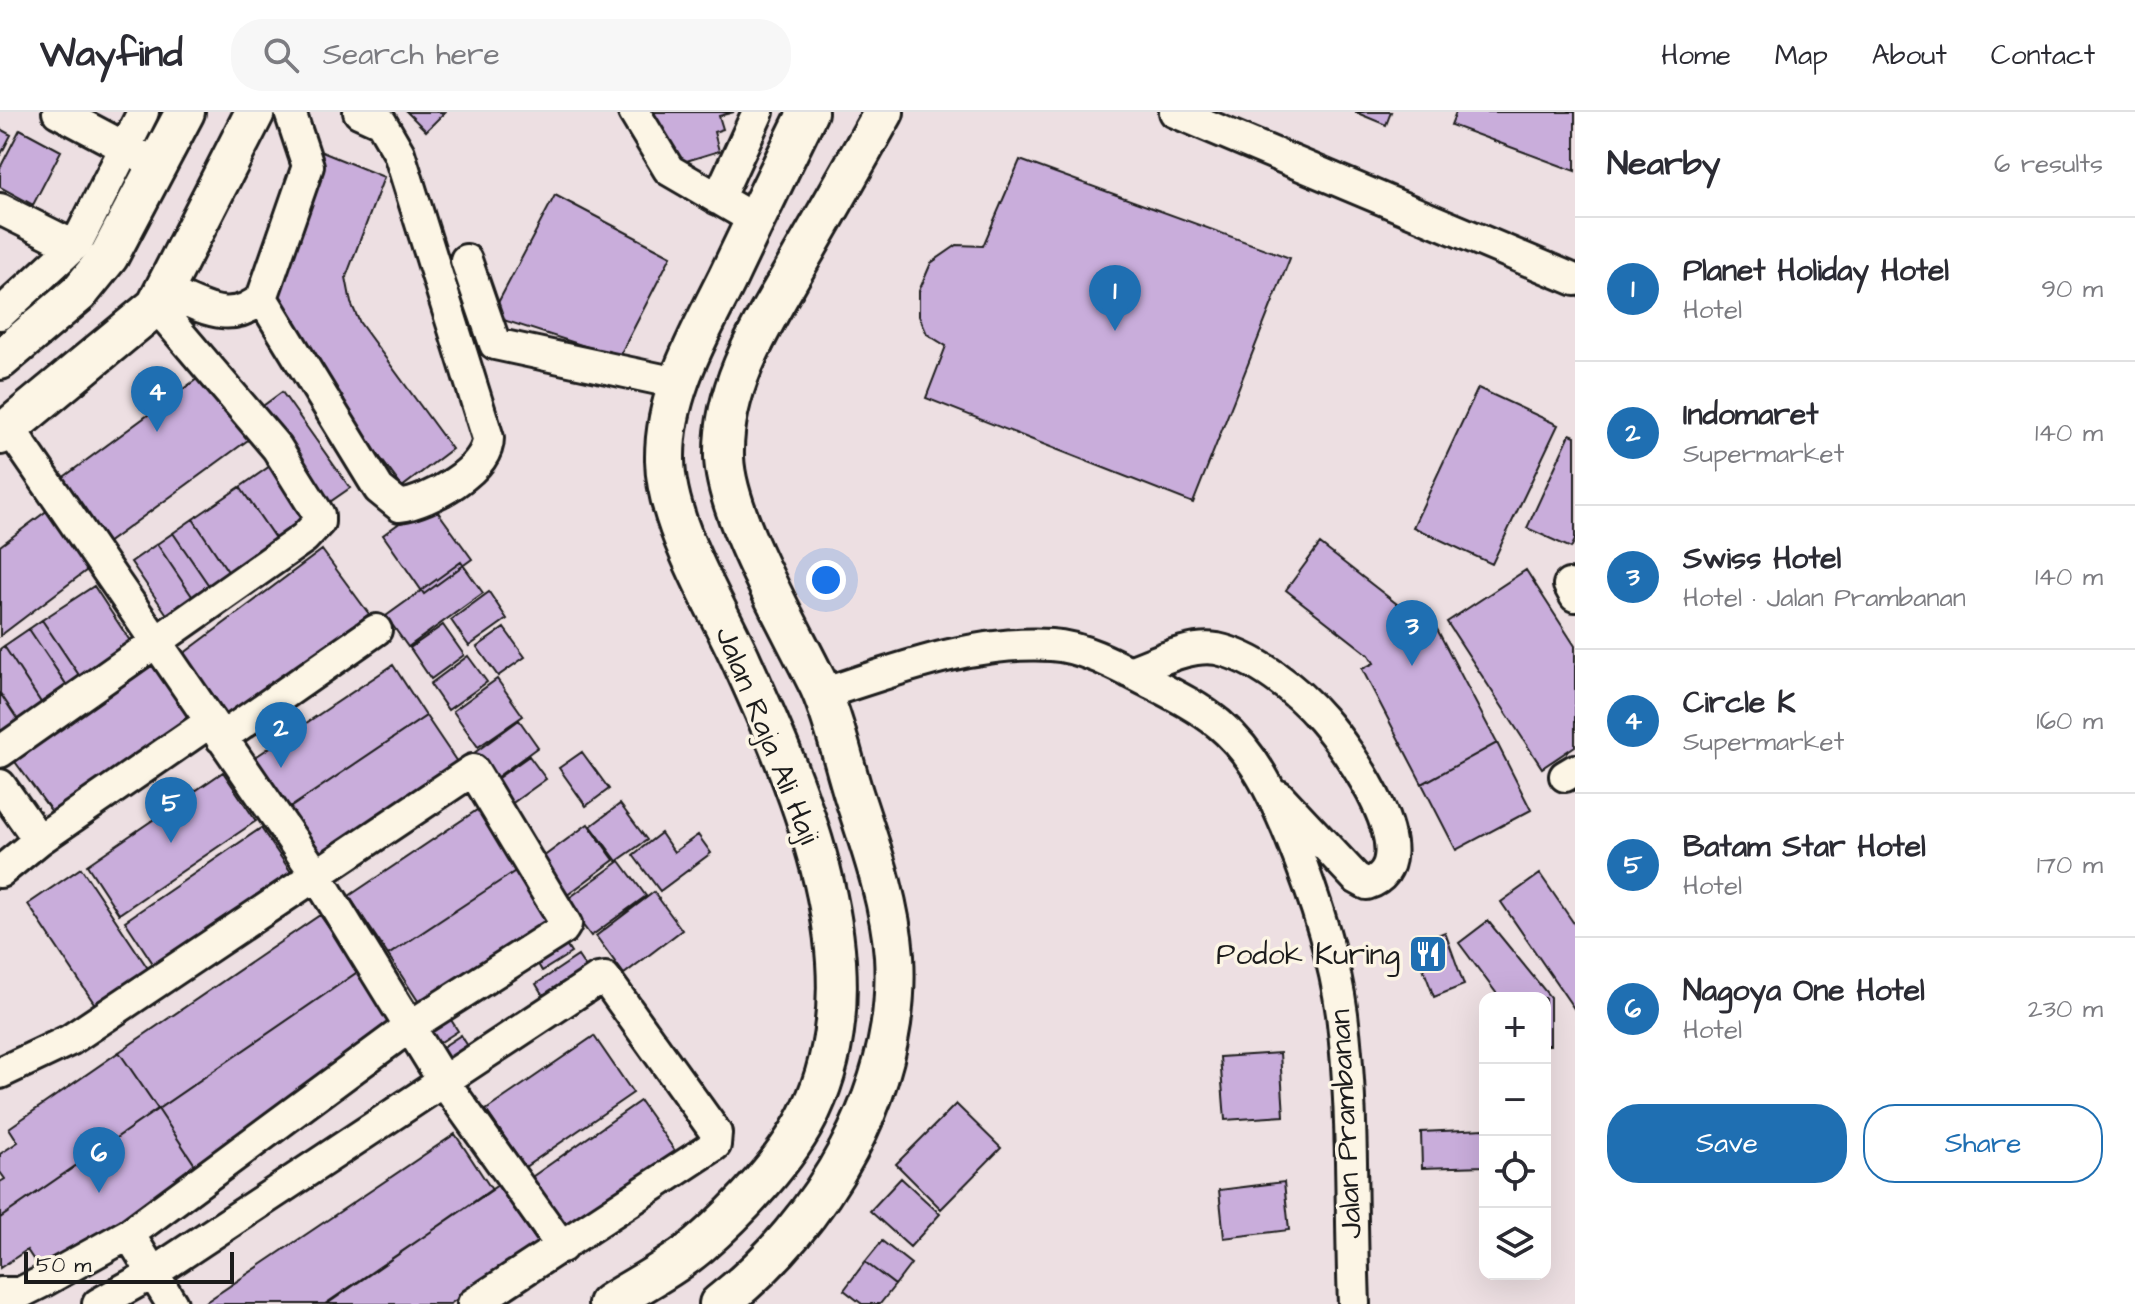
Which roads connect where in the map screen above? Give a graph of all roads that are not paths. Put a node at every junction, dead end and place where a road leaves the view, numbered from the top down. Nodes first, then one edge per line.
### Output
1 (58, 112) edge
2 (143, 112) edge
3 (185, 112) edge
4 (255, 112) edge
5 (290, 112) edge
6 (359, 112) edge
7 (634, 112) edge
8 (758, 112) edge
9 (808, 112) edge
10 (884, 112) edge
11 (1175, 112) edge
12 (125, 147) junction
13 (159, 165) junction
14 (718, 199) junction
15 (0, 209) edge
16 (755, 220) junction
17 (74, 246) junction
18 (466, 260) dead end
19 (1575, 280) edge
20 (262, 298) junction
21 (160, 299) junction
22 (0, 314) edge
23 (2, 359) edge
24 (677, 383) junction
25 (42, 402) junction
26 (5, 432) edge
27 (376, 630) dead end
28 (158, 642) junction
29 (1129, 672) junction
30 (822, 694) junction
31 (216, 730) junction
32 (0, 752) edge
33 (0, 785) edge
34 (1269, 786) junction
35 (39, 840) junction
36 (0, 872) edge
37 (315, 873) junction
38 (409, 1027) junction
39 (0, 1073) edge
40 (442, 1079) junction
41 (129, 1234) junction
42 (562, 1247) junction
43 (153, 1273) junction
44 (0, 1293) edge
45 (98, 1304) edge
46 (172, 1304) edge
47 (473, 1304) edge
48 (608, 1304) edge
49 (719, 1304) edge
50 (1354, 1304) edge

1 - 12 street
2 - 12 street
3 - 13 main road
4 - 21 main road
5 - 20 street
6 - 20 street
7 - 14 street
8 - 14 street
9 - 16 main road, Jalan Raja Ali Haji
10 - 30 main road, Jalan Raja Ali Haji
11 - 19 street
12 - 13 street
12 - 17 street
13 - 23 main road
14 - 16 street
15 - 17 street
16 - 24 main road, Jalan Raja Ali Haji
17 - 22 street
18 - 24 street
20 - 21 street
21 - 25 main road
21 - 28 street
23 - 25 main road
24 - 48 main road, Jalan Raja Ali Haji
25 - 26 main road
26 - 28 street
27 - 31 street
28 - 31 street
28 - 32 street
29 - 30 street, Jalan Prambanan
29 - 34 street, Jalan Prambanan
29 - 34 street
30 - 49 main road, Jalan Raja Ali Haji
31 - 35 street
31 - 37 street
33 - 35 street
34 - 50 street, Jalan Prambanan
35 - 36 street
37 - 38 street
37 - 38 street
37 - 39 street
38 - 40 street
38 - 41 street
40 - 42 street
40 - 42 street
40 - 43 street
41 - 43 street
41 - 44 street
42 - 47 street
43 - 45 street
43 - 46 street

